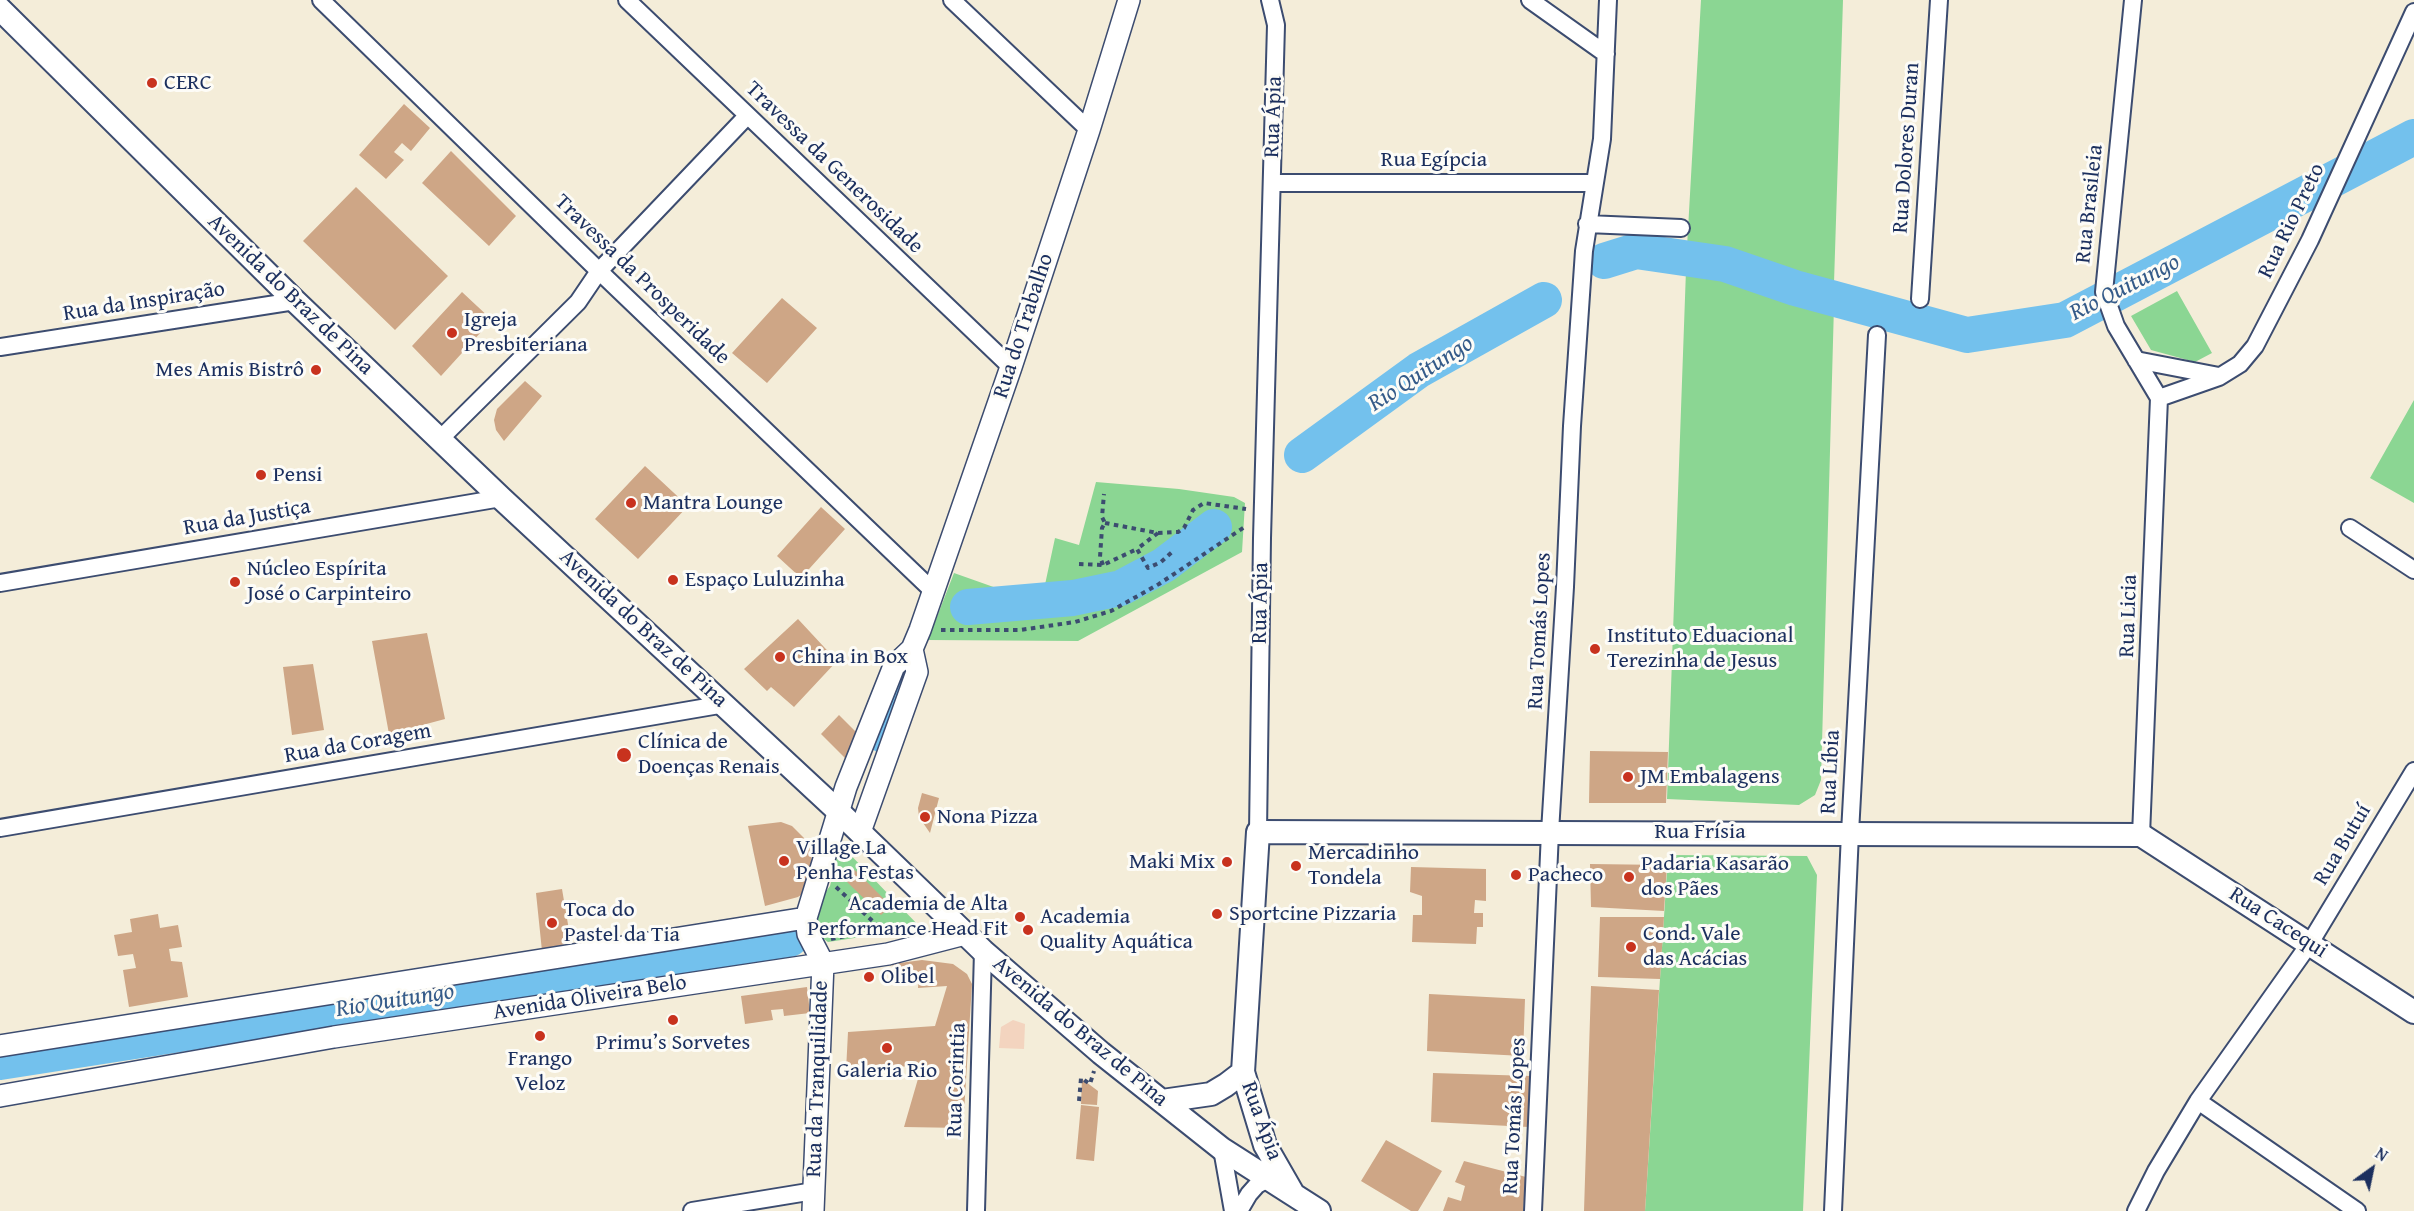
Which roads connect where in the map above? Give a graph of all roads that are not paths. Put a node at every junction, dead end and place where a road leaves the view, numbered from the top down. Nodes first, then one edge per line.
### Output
1 (321, 0) edge
2 (627, 0) edge
3 (952, 0) edge
4 (1128, 0) edge
5 (1269, 0) edge
6 (1530, 0) edge
7 (1608, 0) edge
8 (1939, 0) edge
9 (2133, 0) edge
10 (0, 9) edge
11 (2414, 12) edge
12 (1606, 54) junction
13 (747, 116) junction
14 (1089, 130) junction
15 (1272, 183) junction
16 (1595, 183) junction
17 (1587, 224) junction
18 (1681, 228) dead end
19 (599, 271) junction
20 (1920, 299) dead end
21 (295, 301) junction
22 (1877, 335) dead end
23 (0, 346) edge
24 (2136, 360) junction
25 (1011, 367) junction
26 (2219, 376) junction
27 (2159, 398) junction
28 (440, 439) junction
29 (501, 498) junction
30 (2350, 528) dead end
31 (2414, 570) edge
32 (0, 583) edge
33 (933, 591) junction
34 (916, 640) junction
35 (724, 704) junction
36 (2414, 771) edge
37 (838, 811) junction
38 (0, 828) edge
39 (860, 832) junction
40 (1258, 832) junction
41 (1550, 832) junction
42 (1850, 833) junction
43 (2141, 834) junction
44 (806, 918) junction
45 (966, 934) junction
46 (2310, 943) junction
47 (983, 951) junction
48 (823, 963) junction
49 (2414, 1012) edge
50 (0, 1046) edge
51 (1243, 1072) junction
52 (0, 1096) edge
53 (1162, 1101) junction
54 (2198, 1101) junction
55 (1222, 1149) junction
56 (1268, 1179) junction
57 (1294, 1195) junction
58 (814, 1201) edge
59 (692, 1211) edge
60 (976, 1211) edge
61 (1233, 1211) edge
62 (1239, 1211) edge
63 (1319, 1211) edge
64 (1533, 1211) edge
65 (1833, 1211) edge
66 (2136, 1211) edge
67 (2357, 1211) edge

1 - 19 street, Travessa da Prosperidade
2 - 13 street, Travessa da Generosidade
3 - 14 street
4 - 14 street, Rua do Trabalho
5 - 15 street, Rua Ápia
6 - 12 street
7 - 12 street, Rua Tomás Lopes
8 - 20 street, Rua Dolores Duran
9 - 24 street, Rua Brasileia
10 - 21 main road, Avenida do Braz de Pina
11 - 26 street, Rua Rio Preto
12 - 16 street, Rua Tomás Lopes
13 - 19 street
13 - 25 street, Travessa da Generosidade
14 - 25 street, Rua do Trabalho
15 - 16 street, Rua Egípcia
15 - 40 street, Rua Ápia
16 - 17 street, Rua Tomás Lopes
17 - 18 street
17 - 41 street, Rua Tomás Lopes
19 - 28 street
19 - 33 street, Travessa da Prosperidade
21 - 23 street, Rua da Inspiração
21 - 28 main road, Avenida do Braz de Pina
22 - 42 street, Rua Líbia
24 - 26 street
24 - 27 street, Rua Brasileia
25 - 33 street, Rua do Trabalho
26 - 27 street, Rua Rio Preto
27 - 43 street, Rua Licia
28 - 29 main road, Avenida do Braz de Pina
29 - 32 street, Rua da Justiça
29 - 35 main road, Avenida do Braz de Pina
30 - 31 street
33 - 34 street, Rua do Trabalho
34 - 37 street, Rua do Trabalho
34 - 39 street, Rua do Trabalho
35 - 37 main road, Avenida do Braz de Pina
35 - 38 street, Rua da Coragem
36 - 46 street, Rua Butuí
37 - 39 main road, Avenida do Braz de Pina
37 - 44 street
39 - 45 main road, Avenida do Braz de Pina
40 - 41 main road, Rua Frísia
40 - 51 main road, Rua Ápia
41 - 42 main road, Rua Frísia
41 - 64 street, Rua Tomás Lopes
42 - 43 main road, Rua Frísia
42 - 65 street, Rua Líbia
43 - 46 main road, Rua Cacequi
44 - 48 street, Rua da Tranquilidade
44 - 50 street, Avenida Oliveira Belo
45 - 47 main road, Avenida do Braz de Pina
45 - 48 street, Avenida Oliveira Belo
46 - 49 main road, Rua Cacequi
46 - 54 street, Rua Butuí
47 - 53 main road, Avenida do Braz de Pina
47 - 60 street, Rua Corintia
48 - 52 street, Avenida Oliveira Belo
48 - 58 street, Rua da Tranquilidade
51 - 53 main road
51 - 57 main road, Rua Ápia
53 - 55 main road, Avenida do Braz de Pina
54 - 66 street, Rua Butuí
54 - 67 street
55 - 56 main road, Avenida do Braz de Pina
55 - 61 street, Rua Ápia
56 - 57 main road, Avenida do Braz de Pina
56 - 62 street, Rua Ápia
57 - 63 main road, Avenida do Braz de Pina
58 - 59 street

